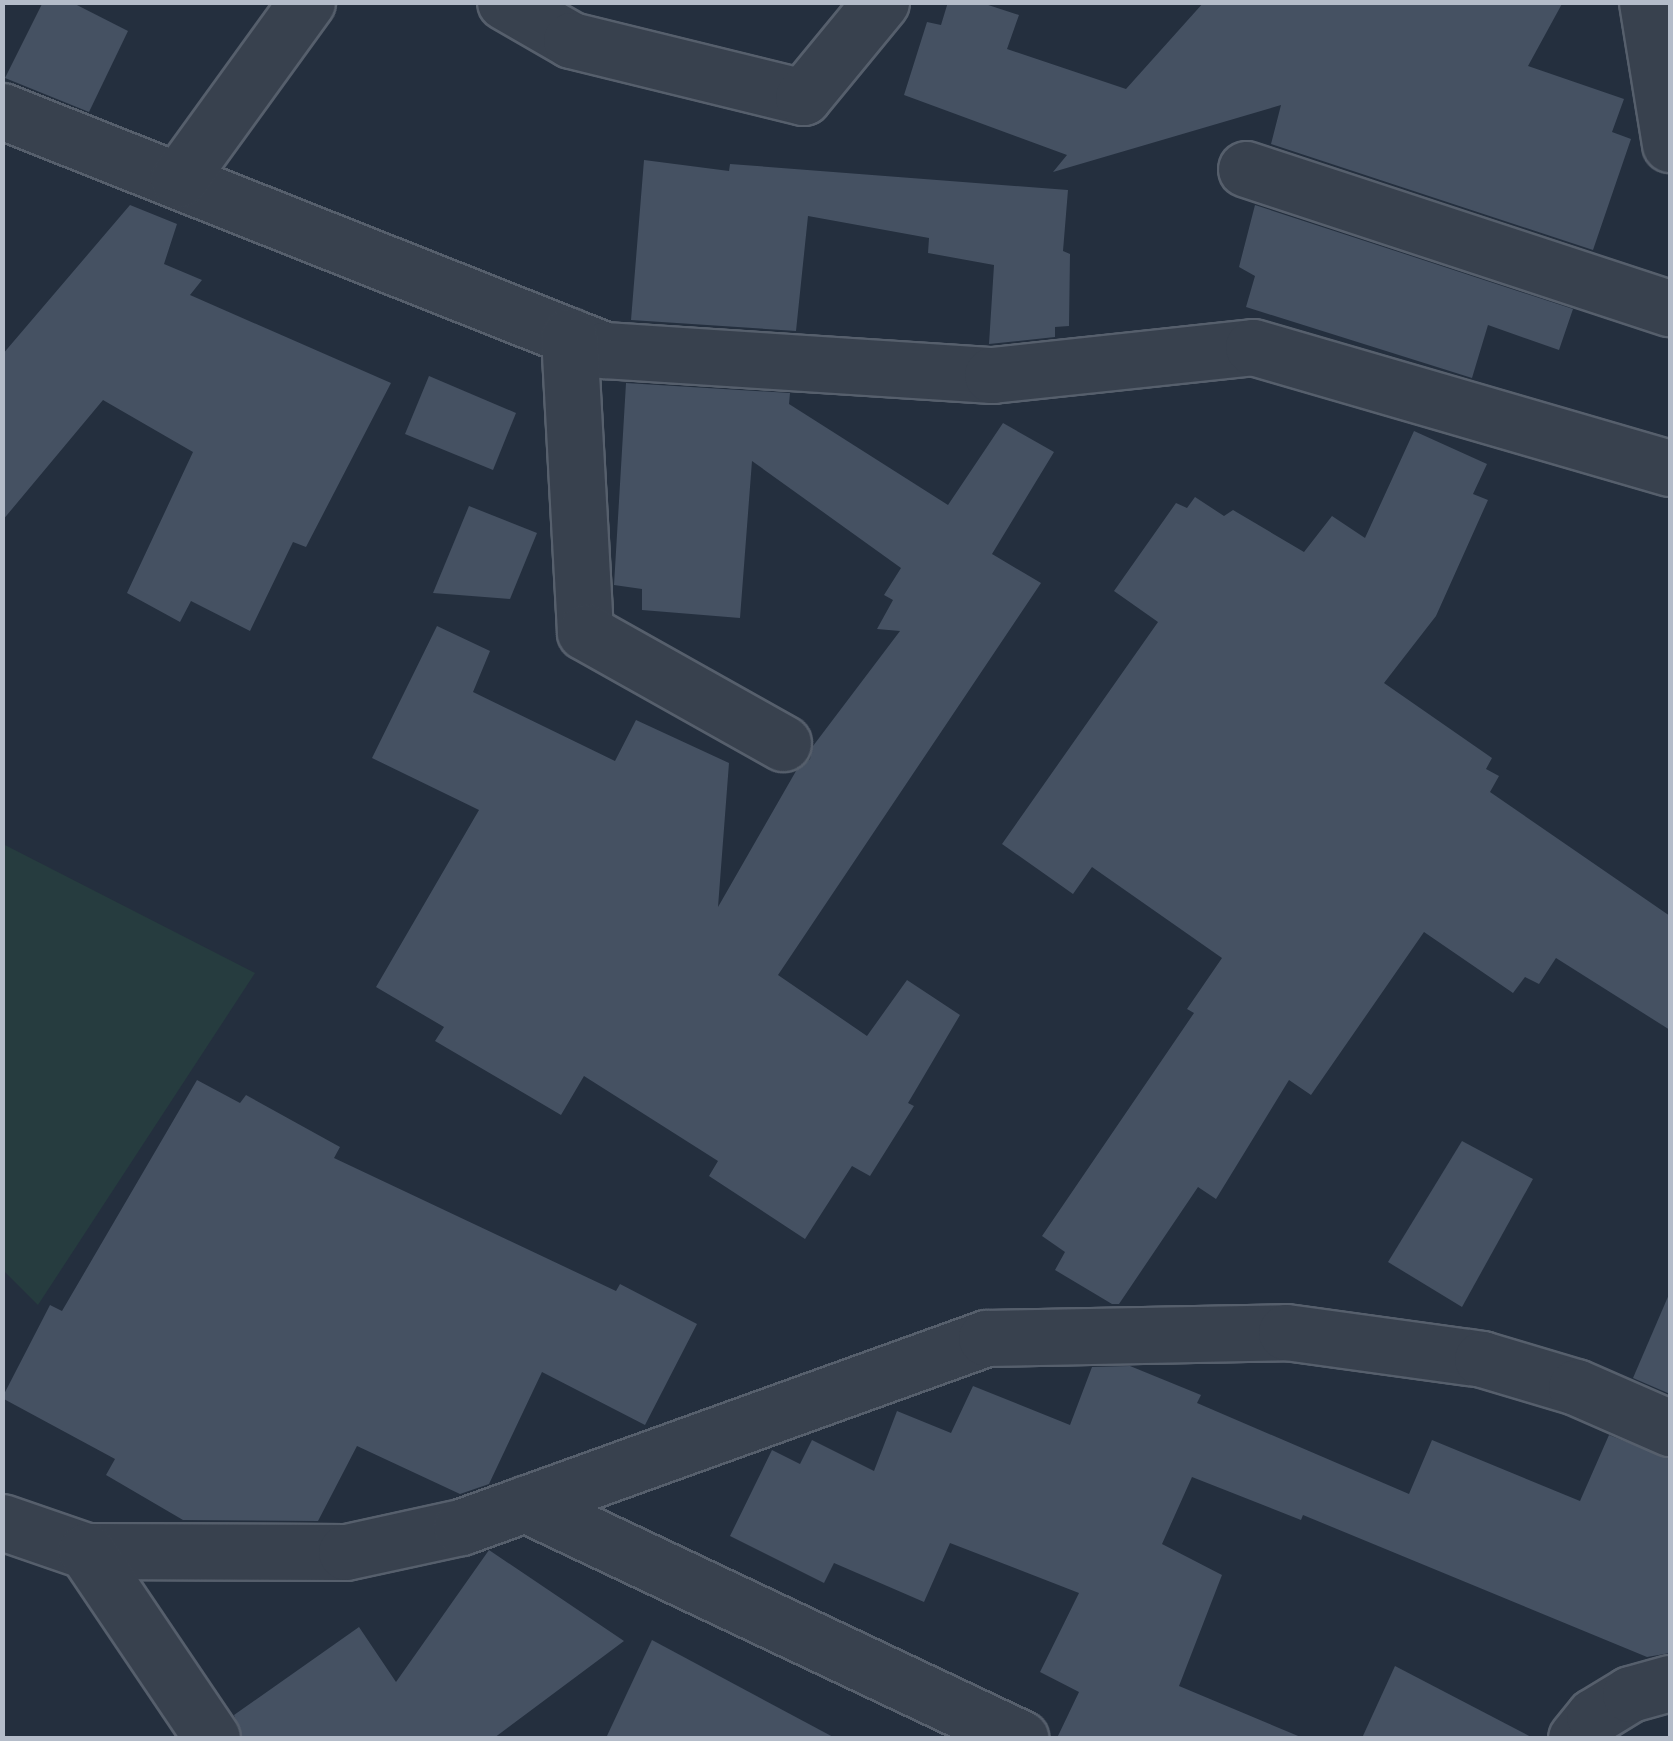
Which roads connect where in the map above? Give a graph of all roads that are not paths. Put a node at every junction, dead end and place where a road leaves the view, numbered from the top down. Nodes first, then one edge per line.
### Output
1 (307, 2) edge
2 (506, 2) edge
3 (881, 2) edge
4 (1654, 7) edge
5 (9, 124) edge
6 (1670, 144) edge
7 (1246, 168) dead end
8 (178, 180) junction
9 (1670, 308) edge
10 (569, 336) junction
11 (1668, 453) edge
12 (783, 743) dead end
13 (1670, 1428) edge
14 (525, 1504) junction
15 (2, 1522) edge
16 (86, 1551) junction
17 (1670, 1683) edge
18 (212, 1738) edge
19 (1020, 1738) edge
20 (1576, 1738) edge

1 - 8 street
2 - 3 street
4 - 6 street
5 - 8 street
7 - 9 street
8 - 10 street
10 - 11 street
10 - 12 street
13 - 14 street
14 - 16 street
14 - 19 street
15 - 16 street
16 - 18 street
17 - 20 street

